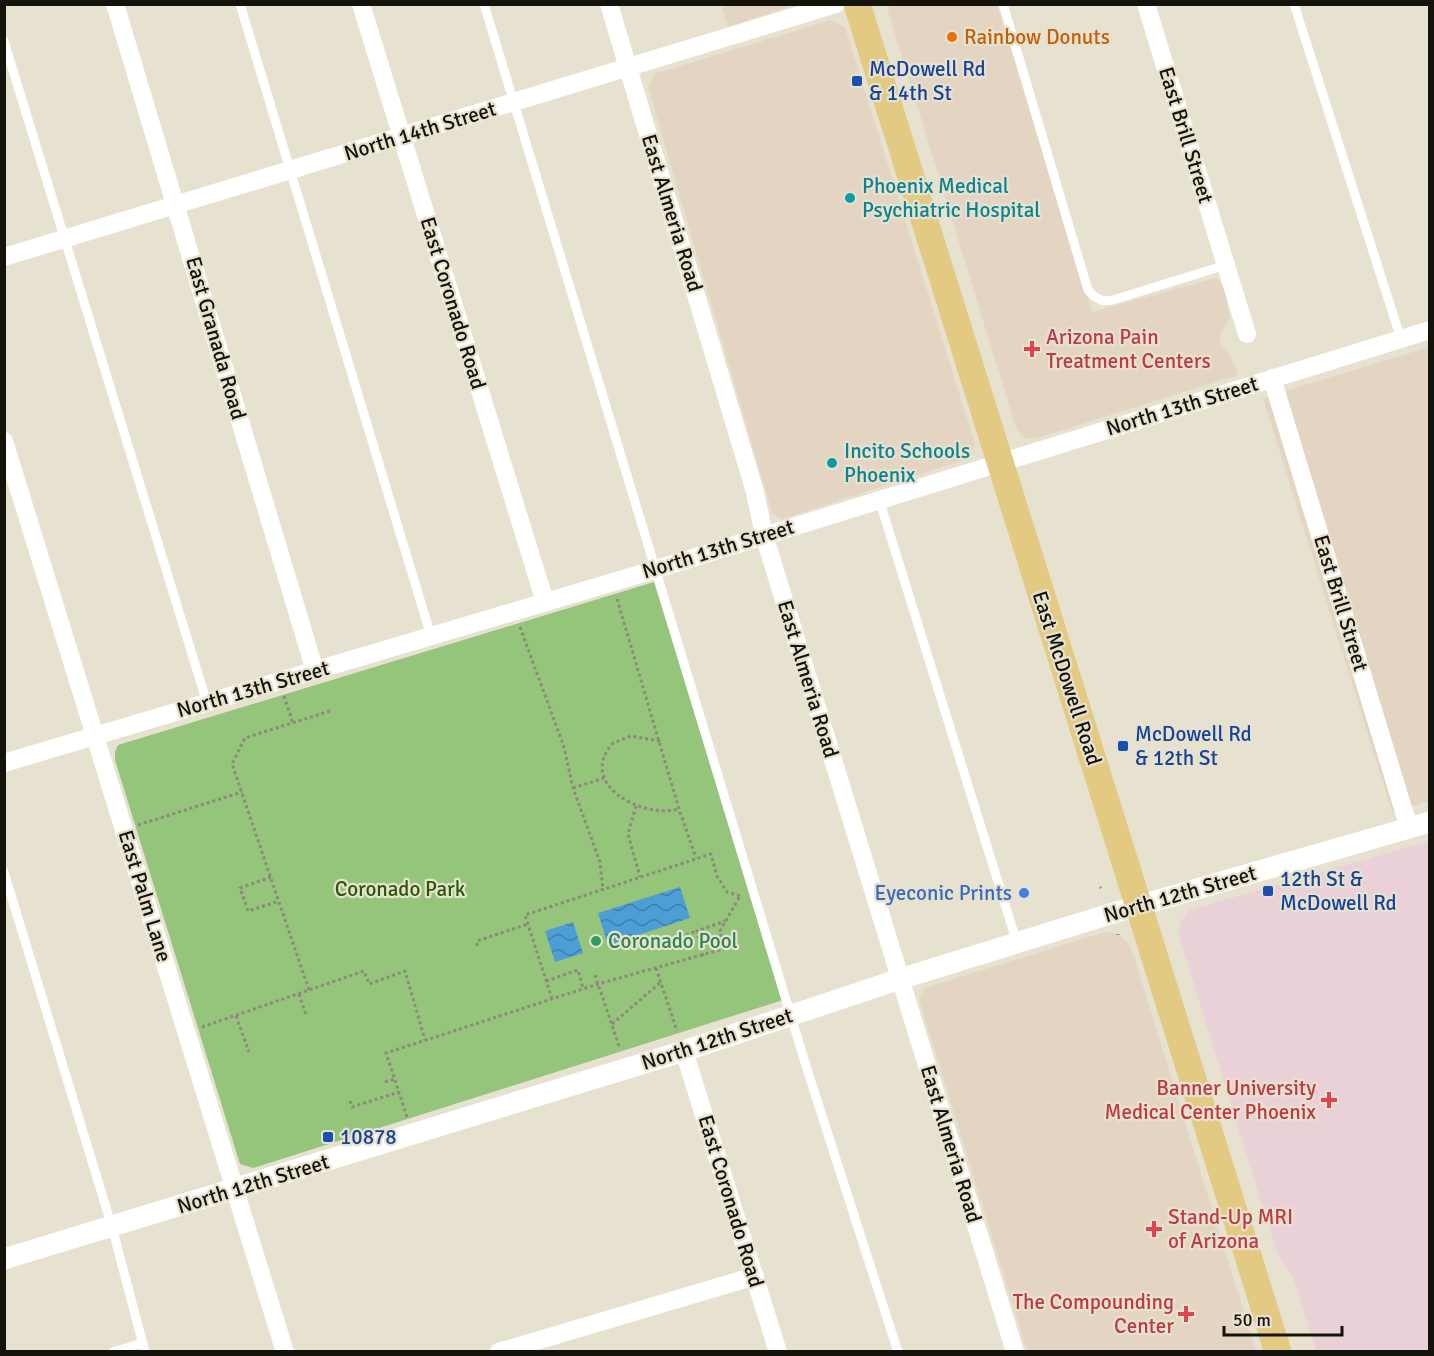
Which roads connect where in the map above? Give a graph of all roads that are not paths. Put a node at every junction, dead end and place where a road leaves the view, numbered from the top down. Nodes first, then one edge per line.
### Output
1 (116, 4) edge
2 (240, 4) edge
3 (361, 4) edge
4 (484, 4) edge
5 (609, 4) edge
6 (836, 4) edge
7 (857, 4) edge
8 (1003, 4) edge
9 (1146, 4) edge
10 (1294, 4) edge
11 (4, 41) edge
12 (629, 67) junction
13 (515, 102) junction
14 (402, 136) junction
15 (290, 170) junction
16 (176, 205) junction
17 (65, 239) junction
18 (4, 257) edge
19 (1226, 265) junction
20 (1430, 330) edge
21 (1247, 334) dead end
22 (1401, 339) junction
23 (1272, 378) junction
24 (4, 441) edge
25 (999, 464) junction
26 (879, 499) junction
27 (764, 535) junction
28 (657, 569) junction
29 (545, 602) junction
30 (431, 636) junction
31 (315, 671) junction
32 (207, 703) junction
33 (95, 736) junction
34 (4, 763) edge
35 (1430, 822) edge
36 (1409, 828) junction
37 (4, 872) edge
38 (1139, 905) junction
39 (1017, 943) junction
40 (900, 979) junction
41 (792, 1015) junction
42 (680, 1041) junction
43 (235, 1189) junction
44 (112, 1227) junction
45 (4, 1259) edge
46 (755, 1276) junction
47 (143, 1347) edge
48 (113, 1352) edge
49 (285, 1352) edge
50 (500, 1352) edge
51 (778, 1352) edge
52 (898, 1352) edge
53 (1015, 1352) edge
54 (1278, 1352) edge

1 - 16 street, East Granada Road
2 - 15 lane
3 - 14 street, East Coronado Road
4 - 13 lane
5 - 12 street, East Almeria Road
6 - 12 street, North 14th Street
7 - 25 main road, East McDowell Road
8 - 19 lane
9 - 19 street, East Brill Street
10 - 22 lane
11 - 17 lane
12 - 13 street, North 14th Street
12 - 27 street, East Almeria Road
13 - 14 street, North 14th Street
13 - 28 lane
14 - 15 street, North 14th Street
14 - 29 street, East Coronado Road
15 - 16 street, North 14th Street
15 - 30 lane
16 - 17 street, North 14th Street
16 - 31 street, East Granada Road
17 - 18 street, North 14th Street
17 - 32 lane
19 - 21 street, East Brill Street
20 - 22 street, North 13th Street
22 - 23 street, North 13th Street
23 - 25 street, North 13th Street
23 - 36 street, East Brill Street
24 - 33 street, East Palm Lane
25 - 26 street, North 13th Street
25 - 38 main road, East McDowell Road
26 - 27 street, North 13th Street
26 - 39 lane
27 - 28 street, North 13th Street
27 - 40 street, East Almeria Road
28 - 29 street, North 13th Street
28 - 41 lane
29 - 30 street, North 13th Street
30 - 31 street, North 13th Street
31 - 32 street, North 13th Street
32 - 33 street, North 13th Street
33 - 34 street, North 13th Street
33 - 43 street, East Palm Lane
35 - 36 street, North 12th Street
36 - 38 street, North 12th Street
37 - 44 lane
38 - 39 street, North 12th Street
38 - 54 main road, East McDowell Road
39 - 40 street, North 12th Street
40 - 41 street, North 12th Street
40 - 53 street, East Almeria Road
41 - 42 street, North 12th Street
41 - 52 lane
42 - 43 street, North 12th Street
42 - 46 street, East Coronado Road
43 - 44 street, North 12th Street
43 - 49 street, East Palm Lane
44 - 45 street, North 12th Street
44 - 47 lane
46 - 50 street
46 - 51 street, East Coronado Road
47 - 48 lane

